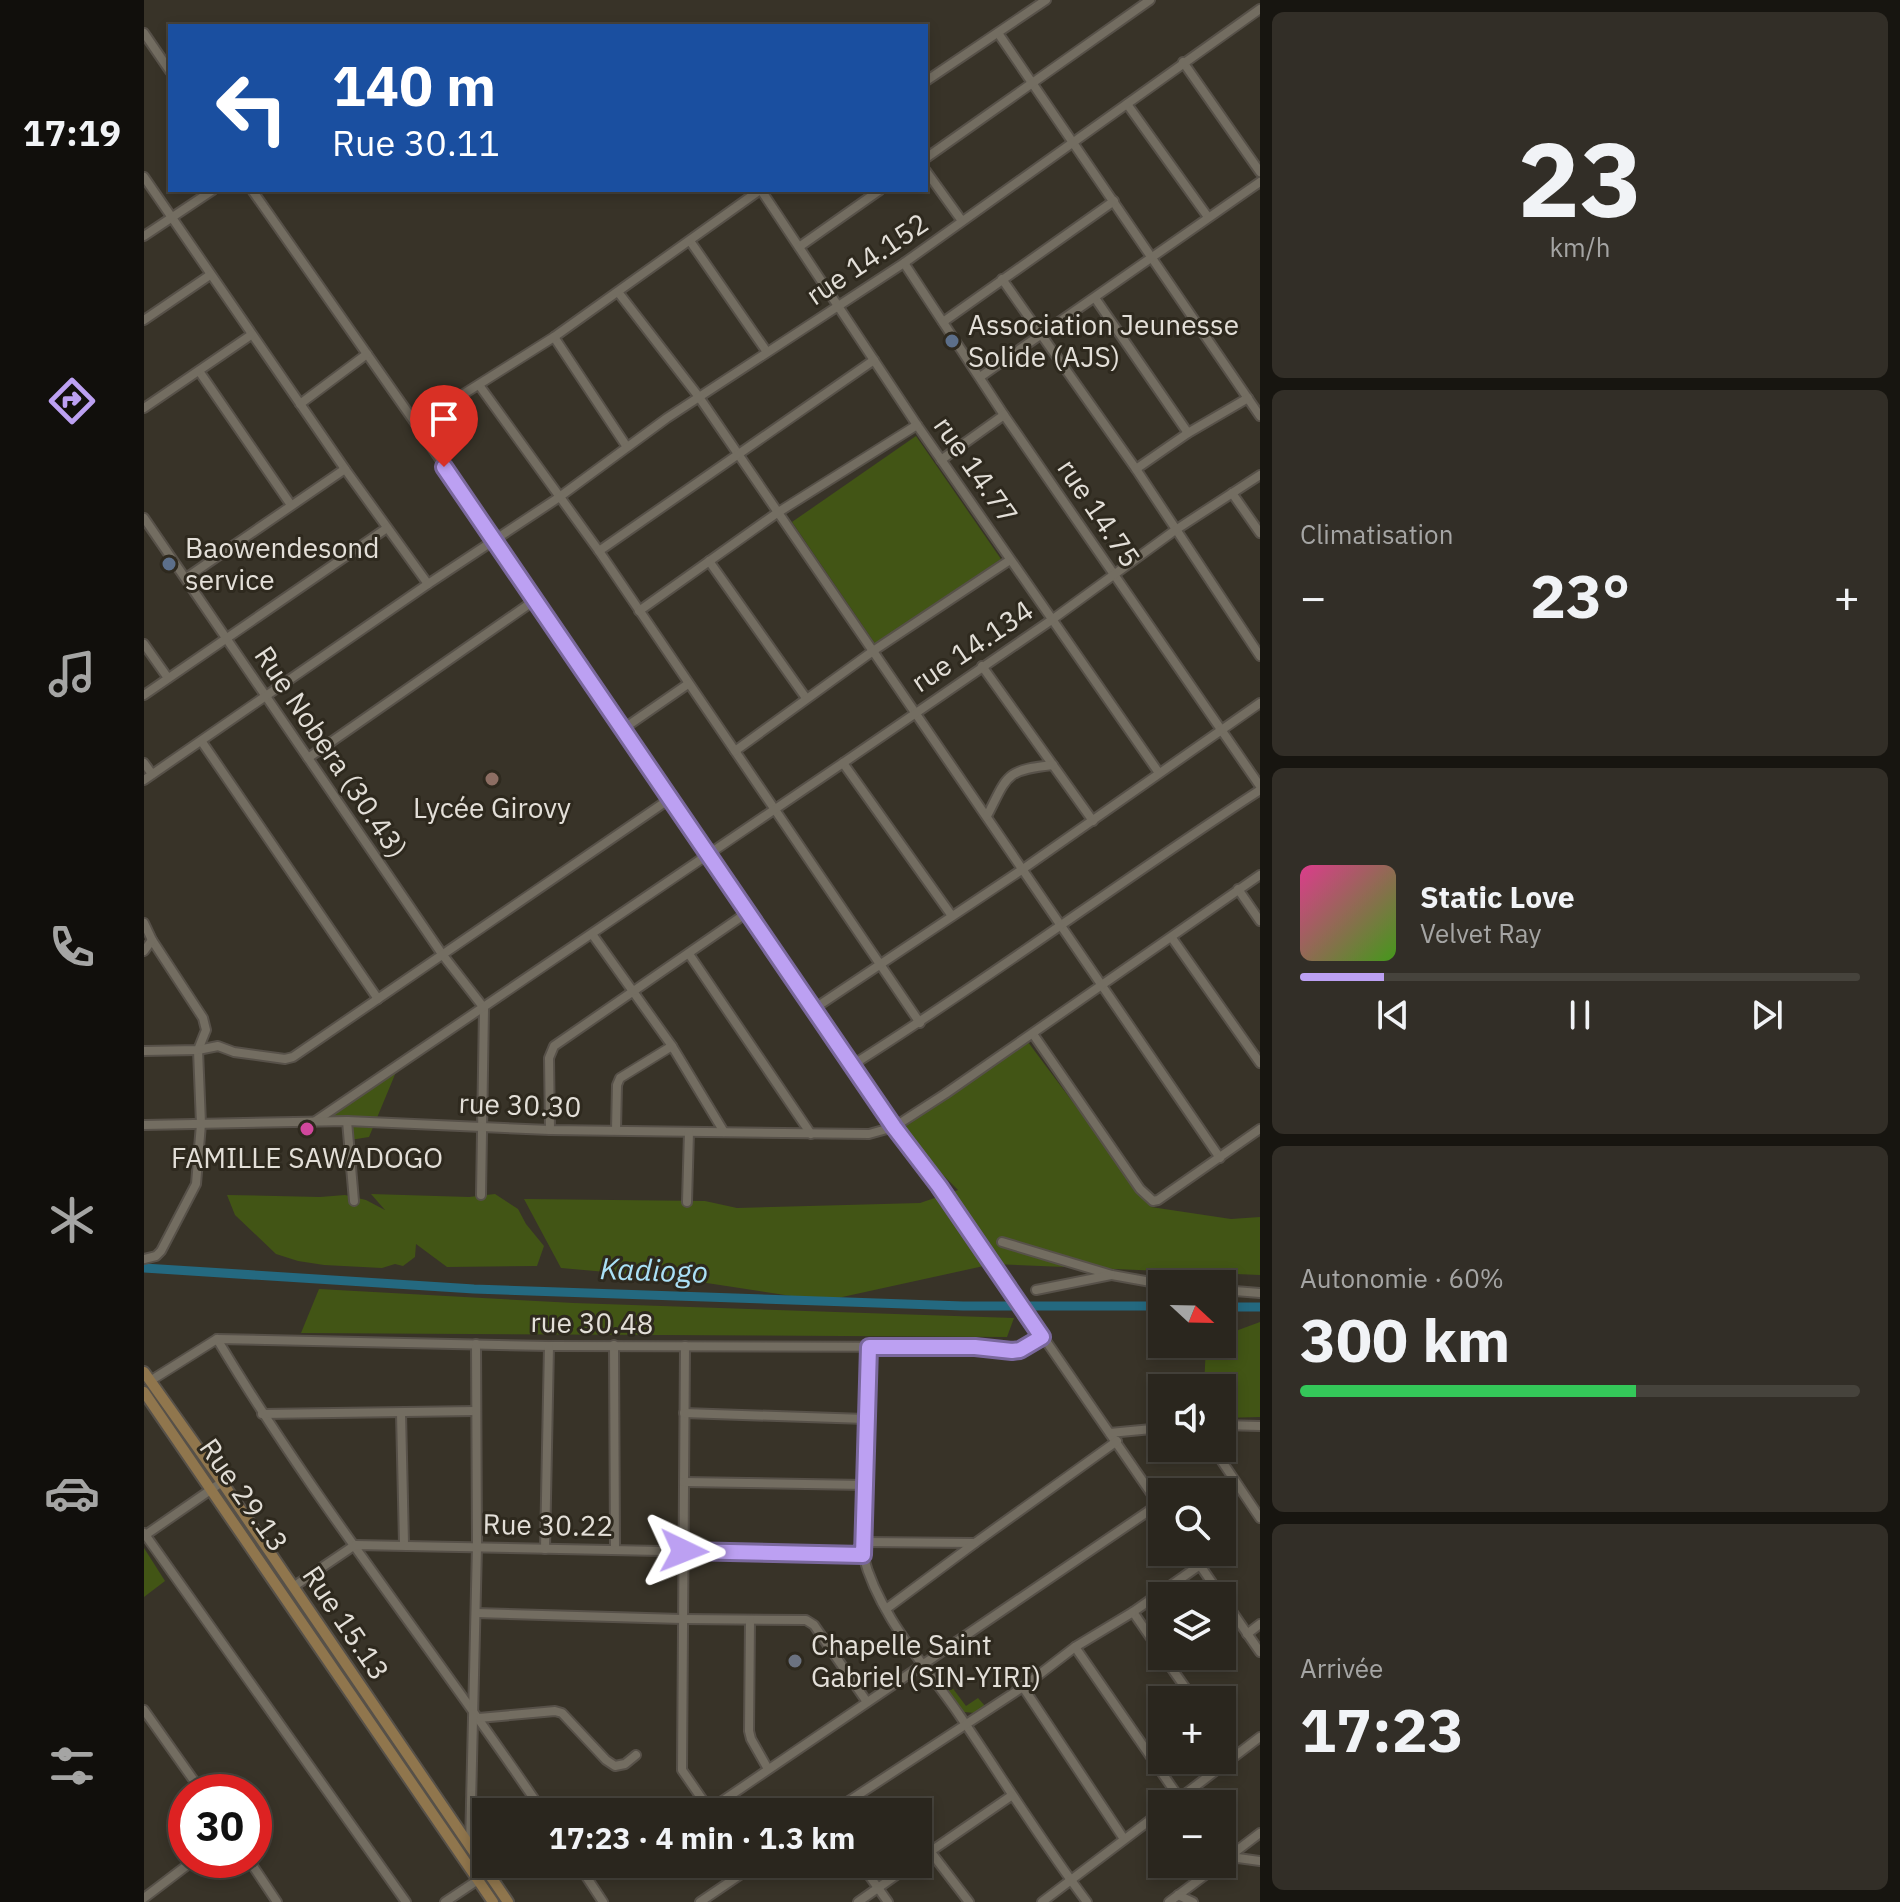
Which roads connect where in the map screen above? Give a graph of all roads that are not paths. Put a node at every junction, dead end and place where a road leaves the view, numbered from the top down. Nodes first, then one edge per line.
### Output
1 (1046, 0) edge
2 (1150, 0) edge
3 (1260, 9) edge
4 (144, 33) edge
5 (998, 33) junction
6 (1183, 62) junction
7 (168, 68) edge
8 (928, 80) edge
9 (1032, 82) junction
10 (1127, 104) junction
11 (1073, 141) junction
12 (928, 157) edge
13 (1260, 172) edge
14 (928, 174) edge
15 (144, 177) edge
16 (1260, 182) edge
17 (210, 192) edge
18 (253, 192) edge
19 (758, 192) edge
20 (762, 192) edge
21 (877, 192) edge
22 (1114, 201) junction
23 (1208, 217) junction
24 (170, 218) junction
25 (962, 221) junction
26 (144, 236) edge
27 (690, 241) junction
28 (799, 247) junction
29 (1152, 256) junction
30 (904, 263) junction
31 (210, 275) junction
32 (1002, 279) junction
33 (618, 292) junction
34 (1095, 298) junction
35 (838, 307) junction
36 (144, 320) edge
37 (943, 322) junction
38 (251, 335) junction
39 (1040, 335) junction
40 (554, 337) junction
41 (767, 352) junction
42 (367, 354) junction
43 (874, 360) junction
44 (199, 371) junction
45 (980, 377) junction
46 (479, 385) junction
47 (699, 397) junction
48 (1248, 398) junction
49 (300, 404) junction
50 (144, 408) edge
51 (1004, 415) junction
52 (1260, 416) edge
53 (416, 424) junction
54 (917, 425) junction
55 (1188, 433) junction
56 (627, 447) junction
57 (739, 456) junction
58 (941, 460) junction
59 (345, 469) junction
60 (1136, 469) junction
61 (1260, 475) edge
62 (1232, 493) junction
63 (558, 498) junction
64 (291, 505) junction
65 (777, 513) junction
66 (144, 518) edge
67 (387, 528) junction
68 (1174, 531) junction
69 (1260, 533) edge
70 (494, 540) junction
71 (599, 551) junction
72 (1010, 560) junction
73 (709, 561) junction
74 (1114, 573) junction
75 (186, 578) junction
76 (428, 584) junction
77 (535, 600) junction
78 (639, 611) junction
79 (1053, 619) junction
80 (227, 637) junction
81 (144, 644) edge
82 (873, 651) junction
83 (1260, 656) edge
84 (982, 666) junction
85 (168, 678) junction
86 (688, 684) junction
87 (144, 695) edge
88 (266, 695) junction
89 (806, 698) junction
90 (1260, 703) edge
91 (913, 713) junction
92 (623, 729) junction
93 (1221, 732) junction
94 (202, 742) junction
95 (735, 751) junction
96 (308, 758) junction
97 (144, 763) edge
98 (843, 763) junction
99 (1053, 765) junction
100 (1159, 773) junction
101 (148, 777) edge
102 (1260, 788) edge
103 (671, 798) junction
104 (774, 810) junction
105 (987, 816) junction
106 (1093, 821) junction
107 (709, 853) junction
108 (1023, 869) junction
109 (1260, 875) edge
110 (1238, 889) junction
111 (748, 912) junction
112 (952, 916) junction
113 (1260, 921) edge
114 (144, 923) edge
115 (1062, 925) junction
116 (592, 934) junction
117 (1172, 938) junction
118 (152, 940) junction
119 (144, 951) edge
120 (442, 954) junction
121 (689, 954) junction
122 (881, 963) junction
123 (1102, 987) junction
124 (632, 992) junction
125 (378, 999) junction
126 (484, 1008) junction
127 (815, 1008) junction
128 (920, 1023) junction
129 (1033, 1034) junction
130 (672, 1046) junction
131 (198, 1050) junction
132 (144, 1051) edge
133 (1260, 1063) edge
134 (854, 1064) junction
135 (347, 1121) junction
136 (314, 1122) junction
137 (201, 1124) junction
138 (144, 1125) edge
139 (482, 1125) junction
140 (894, 1127) junction
141 (1260, 1129) edge
142 (550, 1130) junction
143 (616, 1130) junction
144 (689, 1132) junction
145 (724, 1132) junction
146 (811, 1134) junction
147 (1220, 1158) junction
148 (481, 1195) dead end
149 (354, 1201) dead end
150 (687, 1202) dead end
151 (1002, 1242) dead end
152 (144, 1259) edge
153 (1112, 1275) junction
154 (1148, 1281) edge
155 (1036, 1290) dead end
156 (1236, 1291) edge
157 (1260, 1293) edge
158 (1042, 1337) junction
159 (217, 1339) junction
160 (476, 1344) junction
161 (614, 1345) junction
162 (549, 1346) junction
163 (685, 1346) junction
164 (869, 1347) junction
165 (147, 1376) edge
166 (144, 1392) edge
167 (476, 1411) junction
168 (401, 1413) junction
169 (684, 1413) junction
170 (262, 1414) junction
171 (866, 1419) junction
172 (1236, 1425) edge
173 (1260, 1426) edge
174 (1148, 1431) edge
175 (1114, 1437) junction
176 (1222, 1462) edge
177 (222, 1482) junction
178 (684, 1482) junction
179 (865, 1485) junction
180 (211, 1489) junction
181 (1148, 1489) edge
182 (1148, 1515) edge
183 (1260, 1518) edge
184 (144, 1535) edge
185 (864, 1542) junction
186 (975, 1543) junction
187 (404, 1544) junction
188 (355, 1545) junction
189 (477, 1546) junction
190 (545, 1549) junction
191 (615, 1549) junction
192 (684, 1551) junction
193 (863, 1555) junction
194 (1199, 1566) edge
195 (293, 1587) junction
196 (886, 1609) junction
197 (1133, 1612) junction
198 (476, 1613) junction
199 (1236, 1618) edge
200 (682, 1619) junction
201 (750, 1620) junction
202 (1260, 1624) edge
203 (1148, 1634) edge
204 (1247, 1634) junction
205 (1075, 1647) junction
206 (1260, 1652) edge
207 (924, 1665) junction
208 (1023, 1687) junction
209 (867, 1702) junction
210 (473, 1709) junction
211 (144, 1710) edge
212 (479, 1718) junction
213 (965, 1724) junction
214 (1260, 1737) edge
215 (636, 1755) dead end
216 (1236, 1755) edge
217 (768, 1769) junction
218 (189, 1774) edge
219 (1211, 1774) edge
220 (1169, 1790) edge
221 (1190, 1790) edge
222 (1011, 1796) junction
223 (533, 1798) edge
224 (701, 1798) edge
225 (728, 1798) edge
226 (853, 1798) edge
227 (1148, 1821) edge
228 (1260, 1833) edge
229 (1124, 1839) junction
230 (470, 1849) junction
231 (932, 1850) edge
232 (1236, 1852) edge
233 (472, 1853) edge
234 (932, 1854) edge
235 (1236, 1859) edge
236 (472, 1860) edge
237 (1260, 1861) edge
238 (170, 1878) edge
239 (261, 1878) edge
240 (480, 1878) edge
241 (484, 1878) edge
242 (485, 1878) edge
243 (587, 1878) edge
244 (733, 1878) edge
245 (871, 1878) edge
246 (892, 1878) edge
247 (1201, 1878) edge
248 (1070, 1880) junction
249 (878, 1888) junction
250 (1178, 1895) junction
251 (144, 1898) edge
252 (277, 1902) edge
253 (406, 1902) edge
254 (445, 1902) edge
255 (493, 1902) edge
256 (508, 1902) edge
257 (603, 1902) edge
258 (700, 1902) edge
259 (858, 1902) edge
260 (888, 1902) edge
261 (969, 1902) edge
262 (1042, 1902) edge
263 (1087, 1902) edge
264 (1169, 1902) edge
265 (1193, 1902) edge

1 - 5 street
2 - 9 street
3 - 6 street, rue 14.152
4 - 7 street
5 - 8 street
5 - 9 street
6 - 10 street, rue 14.152
6 - 13 street
9 - 11 street
9 - 12 street
10 - 11 street, rue 14.152
10 - 23 street
11 - 22 street
11 - 25 street, rue 14.152
14 - 25 street
15 - 24 street
16 - 23 street
17 - 24 street
18 - 42 street
19 - 27 street
20 - 28 street, rue 14.77
21 - 28 street
22 - 29 street
22 - 32 street
23 - 29 street
24 - 26 street
24 - 31 street
25 - 30 street, rue 14.152
27 - 33 street
27 - 41 street
28 - 35 street, rue 14.77
29 - 34 street
29 - 48 street
30 - 35 street, rue 14.152
30 - 37 street, rue 14.75
31 - 36 street
31 - 38 street
32 - 37 street
32 - 39 street
33 - 40 street
33 - 47 street
34 - 39 street
34 - 55 street
35 - 41 street, rue 14.152
35 - 43 street, rue 14.77
37 - 45 street, rue 14.75
38 - 44 street
38 - 49 street
39 - 45 street
39 - 60 street
40 - 46 street
40 - 56 street
41 - 47 street, rue 14.152
42 - 49 street
42 - 53 street
43 - 54 street, rue 14.77
43 - 57 street
44 - 50 street
44 - 64 street
45 - 51 street, rue 14.75
46 - 53 street
46 - 63 street
47 - 56 street, rue 14.152
47 - 57 street
48 - 52 street
48 - 55 street
49 - 59 street
51 - 58 street
51 - 74 street, rue 14.75
53 - 70 street
54 - 58 street, rue 14.77
54 - 65 street
55 - 60 street
56 - 63 street, rue 14.152
57 - 65 street
57 - 71 street
58 - 72 street, rue 14.77
59 - 64 street
59 - 67 street
60 - 68 street
61 - 62 street, rue 14.134
62 - 68 street, rue 14.134
62 - 69 street
63 - 70 street, rue 14.152
63 - 71 street
64 - 75 street
65 - 73 street
65 - 82 street
66 - 75 street, Rue Nobera (30.43)
67 - 76 street
67 - 80 street
68 - 74 street, rue 14.134
68 - 83 street
70 - 76 street, rue 14.152
70 - 77 street
71 - 78 street
72 - 79 street, rue 14.77
72 - 82 street
73 - 78 street
73 - 89 street
74 - 79 street, rue 14.134
74 - 93 street, rue 14.75
75 - 80 street, Rue Nobera (30.43)
76 - 88 street, rue 14.152
77 - 92 street
77 - 96 street
78 - 86 street
79 - 84 street, rue 14.134
79 - 100 street, rue 14.77
80 - 85 street
80 - 88 street, Rue Nobera (30.43)
81 - 85 street
82 - 89 street
82 - 91 street
84 - 91 street, rue 14.134
84 - 99 street
85 - 87 street
86 - 92 street
86 - 95 street
88 - 94 street, rue 14.152
88 - 96 street, Rue Nobera (30.43)
89 - 95 street
90 - 93 street
91 - 98 street, rue 14.134
91 - 105 street
92 - 103 street
93 - 100 street
93 - 102 street, rue 14.75
94 - 101 street, rue 14.152
94 - 125 street
95 - 104 street
96 - 120 street, Rue Nobera (30.43)
97 - 101 street
98 - 104 street, rue 14.134
98 - 112 street
99 - 105 street
99 - 106 street
100 - 106 street
102 - 115 street
103 - 107 street
103 - 120 street
104 - 107 street, rue 14.134
104 - 122 street
105 - 108 street
106 - 108 street
107 - 111 street
107 - 116 street, rue 14.134
108 - 112 street
108 - 115 street
109 - 110 street
110 - 113 street
110 - 117 street
111 - 121 street
111 - 127 street
112 - 122 street
114 - 118 street
115 - 123 street
115 - 128 street
116 - 124 street
116 - 126 street, rue 14.134
117 - 123 street
117 - 133 street
118 - 119 street
118 - 131 street
120 - 125 street
120 - 126 street, Rue Nobera (30.43)
121 - 124 street
121 - 146 street
122 - 127 street
122 - 128 street
123 - 129 street
123 - 147 street
124 - 130 street
124 - 142 street
125 - 131 street
126 - 136 street, rue 14.134
126 - 139 street
127 - 134 street
128 - 134 street
129 - 140 street
129 - 147 street
130 - 143 street
130 - 145 street
131 - 132 street
131 - 137 street
134 - 140 street
135 - 136 street, rue 30.30
135 - 139 street, rue 30.30
135 - 149 street
136 - 137 street, rue 30.30
137 - 138 street, rue 30.30
137 - 152 street
139 - 142 street, rue 30.30
139 - 148 street
140 - 146 street, rue 30.30
140 - 158 street
141 - 147 street
142 - 143 street, rue 30.30
143 - 144 street, rue 30.30
144 - 145 street, rue 30.30
144 - 150 street
145 - 146 street, rue 30.30
151 - 153 street
153 - 154 street
153 - 155 street
156 - 157 street
158 - 164 street, rue 30.48
158 - 175 street
159 - 160 street, rue 30.48
159 - 165 street
159 - 170 street
160 - 162 street, rue 30.48
160 - 167 street
161 - 162 street, rue 30.48
161 - 163 street, rue 30.48
161 - 191 street
162 - 190 street
163 - 164 street, rue 30.48
163 - 169 street
164 - 171 street
165 - 177 main road, Rue 15.13
166 - 180 main road, Rue 29.13
167 - 168 street
167 - 189 street
168 - 170 street
168 - 187 street
169 - 171 street
169 - 178 street
170 - 188 street
171 - 179 street
172 - 173 street
174 - 175 street
175 - 181 street
175 - 186 street
176 - 183 street
177 - 180 street
177 - 195 main road, Rue 15.13
178 - 179 street
178 - 192 street
179 - 185 street
180 - 184 street
180 - 236 main road, Rue 29.13
182 - 207 street
184 - 253 street
185 - 186 street
185 - 193 street
186 - 196 street
187 - 188 street, Rue 30.22
187 - 189 street, Rue 30.22
188 - 195 street
188 - 210 street
189 - 190 street, Rue 30.22
189 - 198 street
190 - 191 street, Rue 30.22
191 - 192 street, Rue 30.22
192 - 193 street, Rue 30.22
192 - 200 street
193 - 196 street
194 - 197 street
195 - 230 main road, Rue 15.13
196 - 207 street
197 - 203 street
197 - 205 street
198 - 200 street
198 - 210 street
199 - 204 street
200 - 201 street
200 - 224 street
201 - 209 street
201 - 217 street
202 - 204 street
204 - 206 street
205 - 208 street
205 - 220 street
207 - 209 street
207 - 213 street
208 - 213 street
208 - 229 street
209 - 217 street
210 - 212 street
210 - 230 street
211 - 218 street
212 - 215 street
212 - 223 street
213 - 222 street
213 - 226 street
214 - 216 street
217 - 225 street
219 - 221 street
222 - 231 street
222 - 248 street
227 - 229 street
228 - 232 street
229 - 248 street
230 - 233 main road, Rue 15.13
234 - 261 street
235 - 237 street
238 - 251 street
239 - 252 street
240 - 254 street
241 - 255 main road, Rue 29.13
242 - 256 main road, Rue 15.13
243 - 257 street
244 - 258 street
245 - 249 street
246 - 249 street
247 - 250 street
248 - 262 street
248 - 263 street
249 - 259 street
249 - 260 street
250 - 264 street
250 - 265 street

